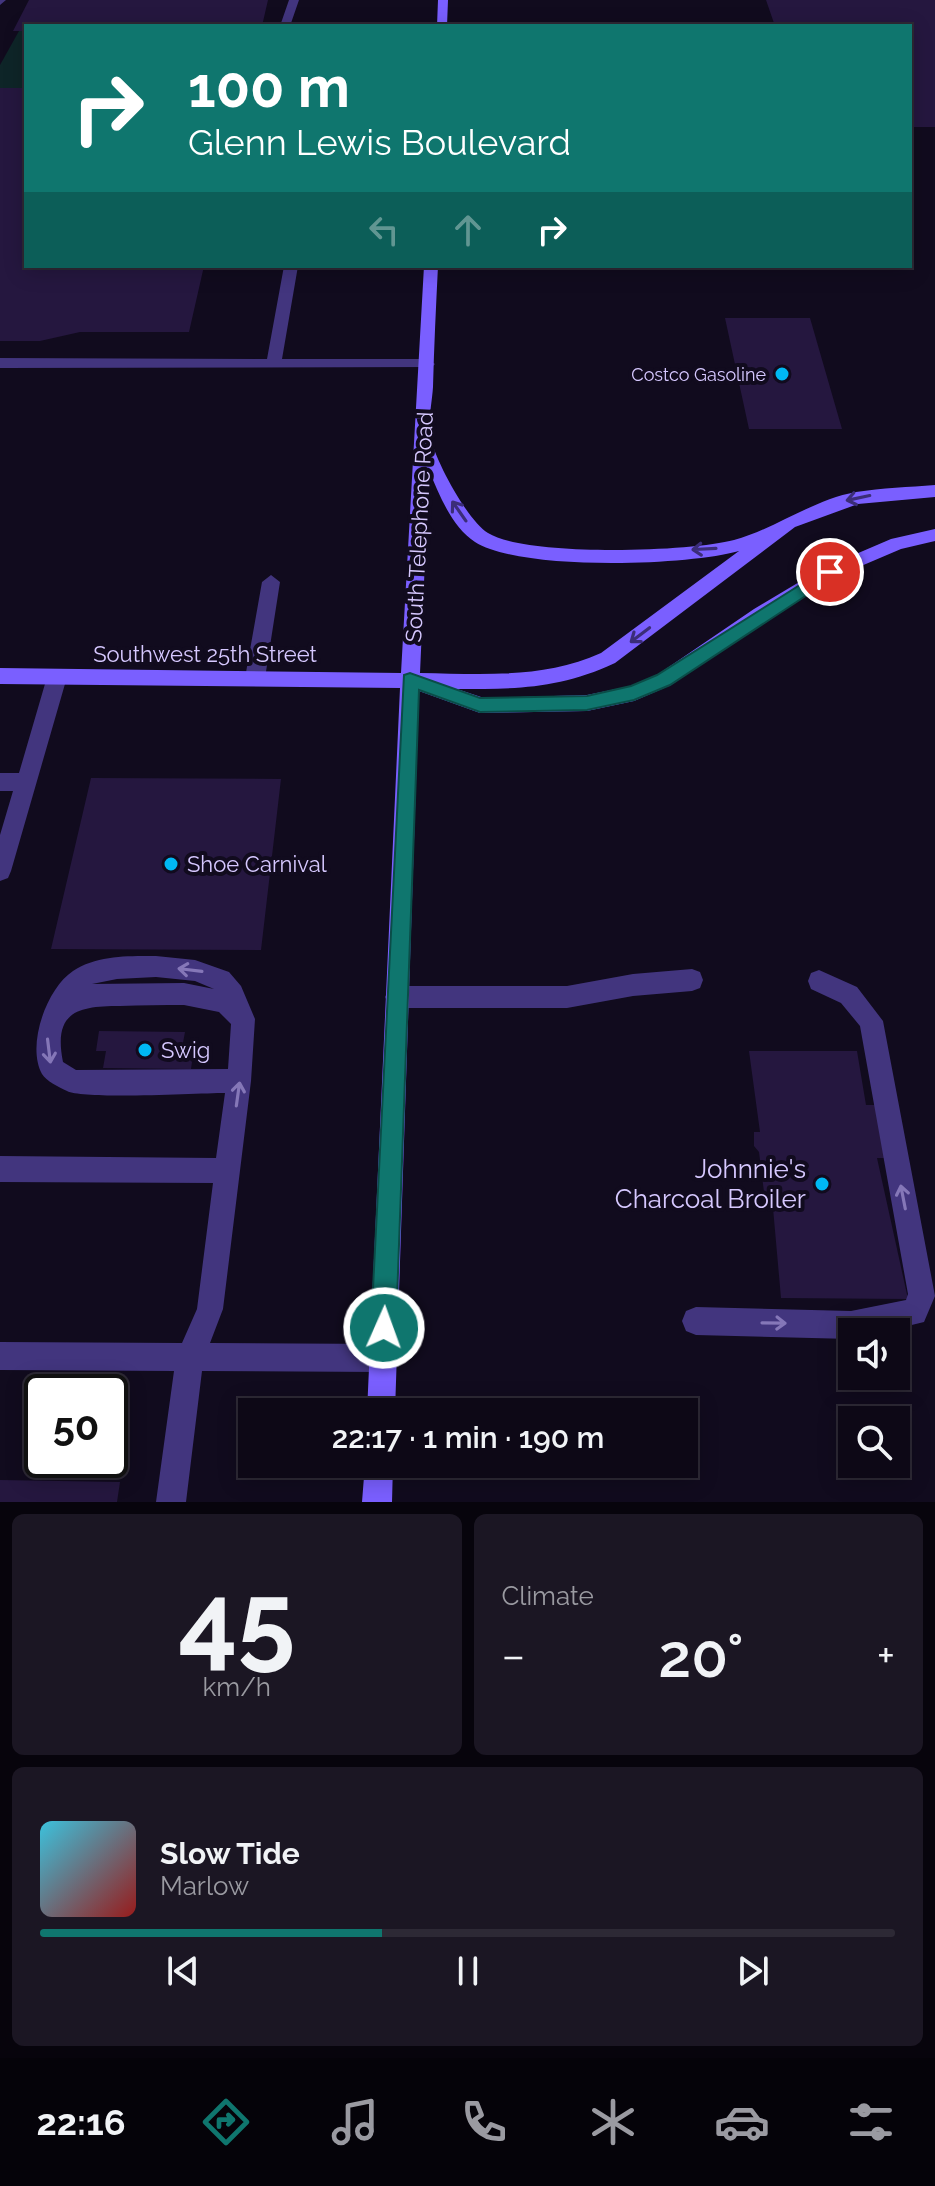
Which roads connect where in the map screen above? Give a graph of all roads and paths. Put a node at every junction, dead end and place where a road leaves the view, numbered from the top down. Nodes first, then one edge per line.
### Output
1 (294, 0) edge
2 (443, 0) edge
3 (286, 24) edge
4 (442, 24) edge
5 (291, 268) edge
6 (431, 268) edge
7 (0, 363) edge
8 (274, 363) junction
9 (427, 364) junction
10 (424, 438) junction
11 (935, 491) edge
12 (779, 531) junction
13 (935, 535) edge
14 (271, 582) dead end
15 (0, 676) edge
16 (57, 677) junction
17 (255, 678) junction
18 (410, 680) junction
19 (0, 782) edge
20 (26, 782) junction
21 (0, 871) edge
22 (692, 980) dead end
23 (819, 981) dead end
24 (397, 997) junction
25 (239, 1081) junction
26 (0, 1169) edge
27 (227, 1171) junction
28 (696, 1321) dead end
29 (0, 1356) edge
30 (190, 1358) junction
31 (383, 1358) junction
32 (382, 1398) edge
33 (378, 1478) edge
34 (171, 1502) edge
35 (377, 1502) edge

1 - 3 street
2 - 4 street
5 - 8 street
6 - 9 street, South Telephone Road
7 - 8 street
8 - 9 street
9 - 10 street, South Telephone Road
12 -> 10 street
10 - 18 street, South Telephone Road
11 -> 12 street
12 -> 18 street, Southwest 25th Street
13 - 18 street
14 - 17 street
15 - 16 street, Southwest 25th Street
16 - 17 street, Southwest 25th Street
16 - 20 street
17 - 18 street, Southwest 25th Street
18 - 24 street, South Telephone Road
19 - 20 street
20 - 21 street
22 - 24 street
28 -> 23 street
24 - 31 street, South Telephone Road
25 -> 25 street
27 -> 25 street
26 - 27 street
27 - 30 street
29 - 30 street
30 - 31 street
30 - 34 street
31 - 32 street, South Telephone Road
33 - 35 street

